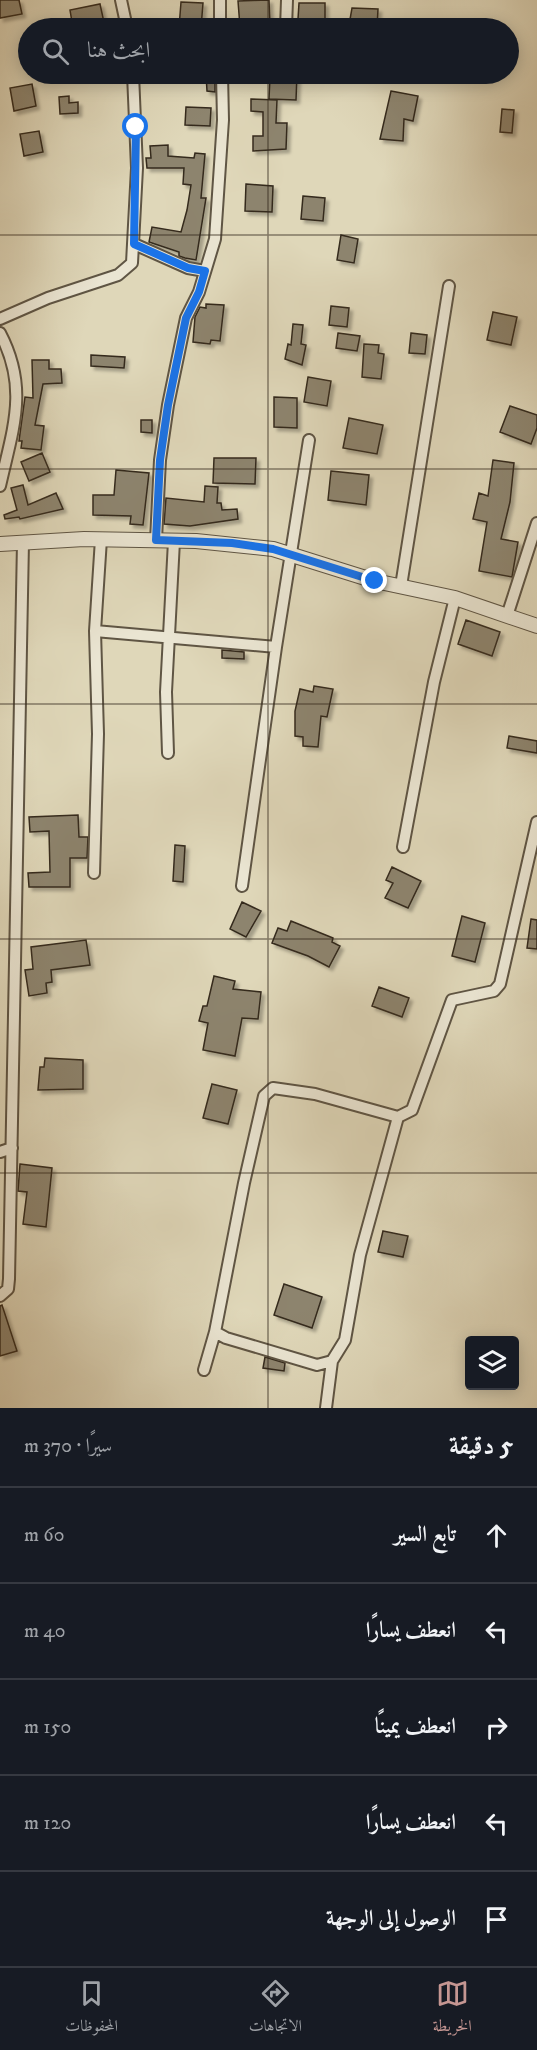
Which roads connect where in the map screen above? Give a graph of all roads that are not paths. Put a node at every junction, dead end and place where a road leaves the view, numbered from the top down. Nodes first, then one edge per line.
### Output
1 (122, 0) edge
2 (220, 0) edge
3 (287, 0) edge
4 (125, 18) edge
5 (220, 18) edge
6 (286, 18) edge
7 (133, 84) edge
8 (222, 84) edge
9 (134, 244) junction
10 (205, 271) junction
11 (449, 286) dead end
12 (0, 318) edge
13 (0, 333) edge
14 (309, 440) dead end
15 (0, 486) edge
16 (537, 523) edge
17 (101, 539) junction
18 (156, 540) junction
19 (174, 541) junction
20 (23, 542) junction
21 (0, 544) edge
22 (290, 553) junction
23 (401, 586) junction
24 (455, 598) junction
25 (507, 616) junction
26 (537, 626) edge
27 (95, 631) junction
28 (169, 639) junction
29 (276, 647) junction
30 (168, 753) dead end
31 (537, 822) edge
32 (403, 847) dead end
33 (94, 873) dead end
34 (242, 886) dead end
35 (398, 1117) junction
36 (12, 1148) junction
37 (0, 1152) edge
38 (0, 1296) edge
39 (215, 1332) junction
40 (332, 1361) junction
41 (204, 1370) dead end
42 (326, 1408) edge

1 - 4 street
2 - 5 street
3 - 6 street
7 - 9 street
8 - 10 street
9 - 10 street
9 - 12 street
10 - 18 street
11 - 23 street
13 - 15 street
14 - 22 street
16 - 25 street
17 - 18 street
17 - 20 street
17 - 27 street
18 - 19 street
19 - 22 street
19 - 28 street
20 - 21 street
20 - 36 street
22 - 23 street
22 - 29 street
23 - 24 street
24 - 25 street
24 - 32 street
25 - 26 street
27 - 28 street
27 - 33 street
28 - 29 street
28 - 30 street
29 - 34 street
31 - 35 street
35 - 39 street
35 - 40 street
36 - 37 street
36 - 38 street
39 - 40 street
39 - 41 street
40 - 42 street

